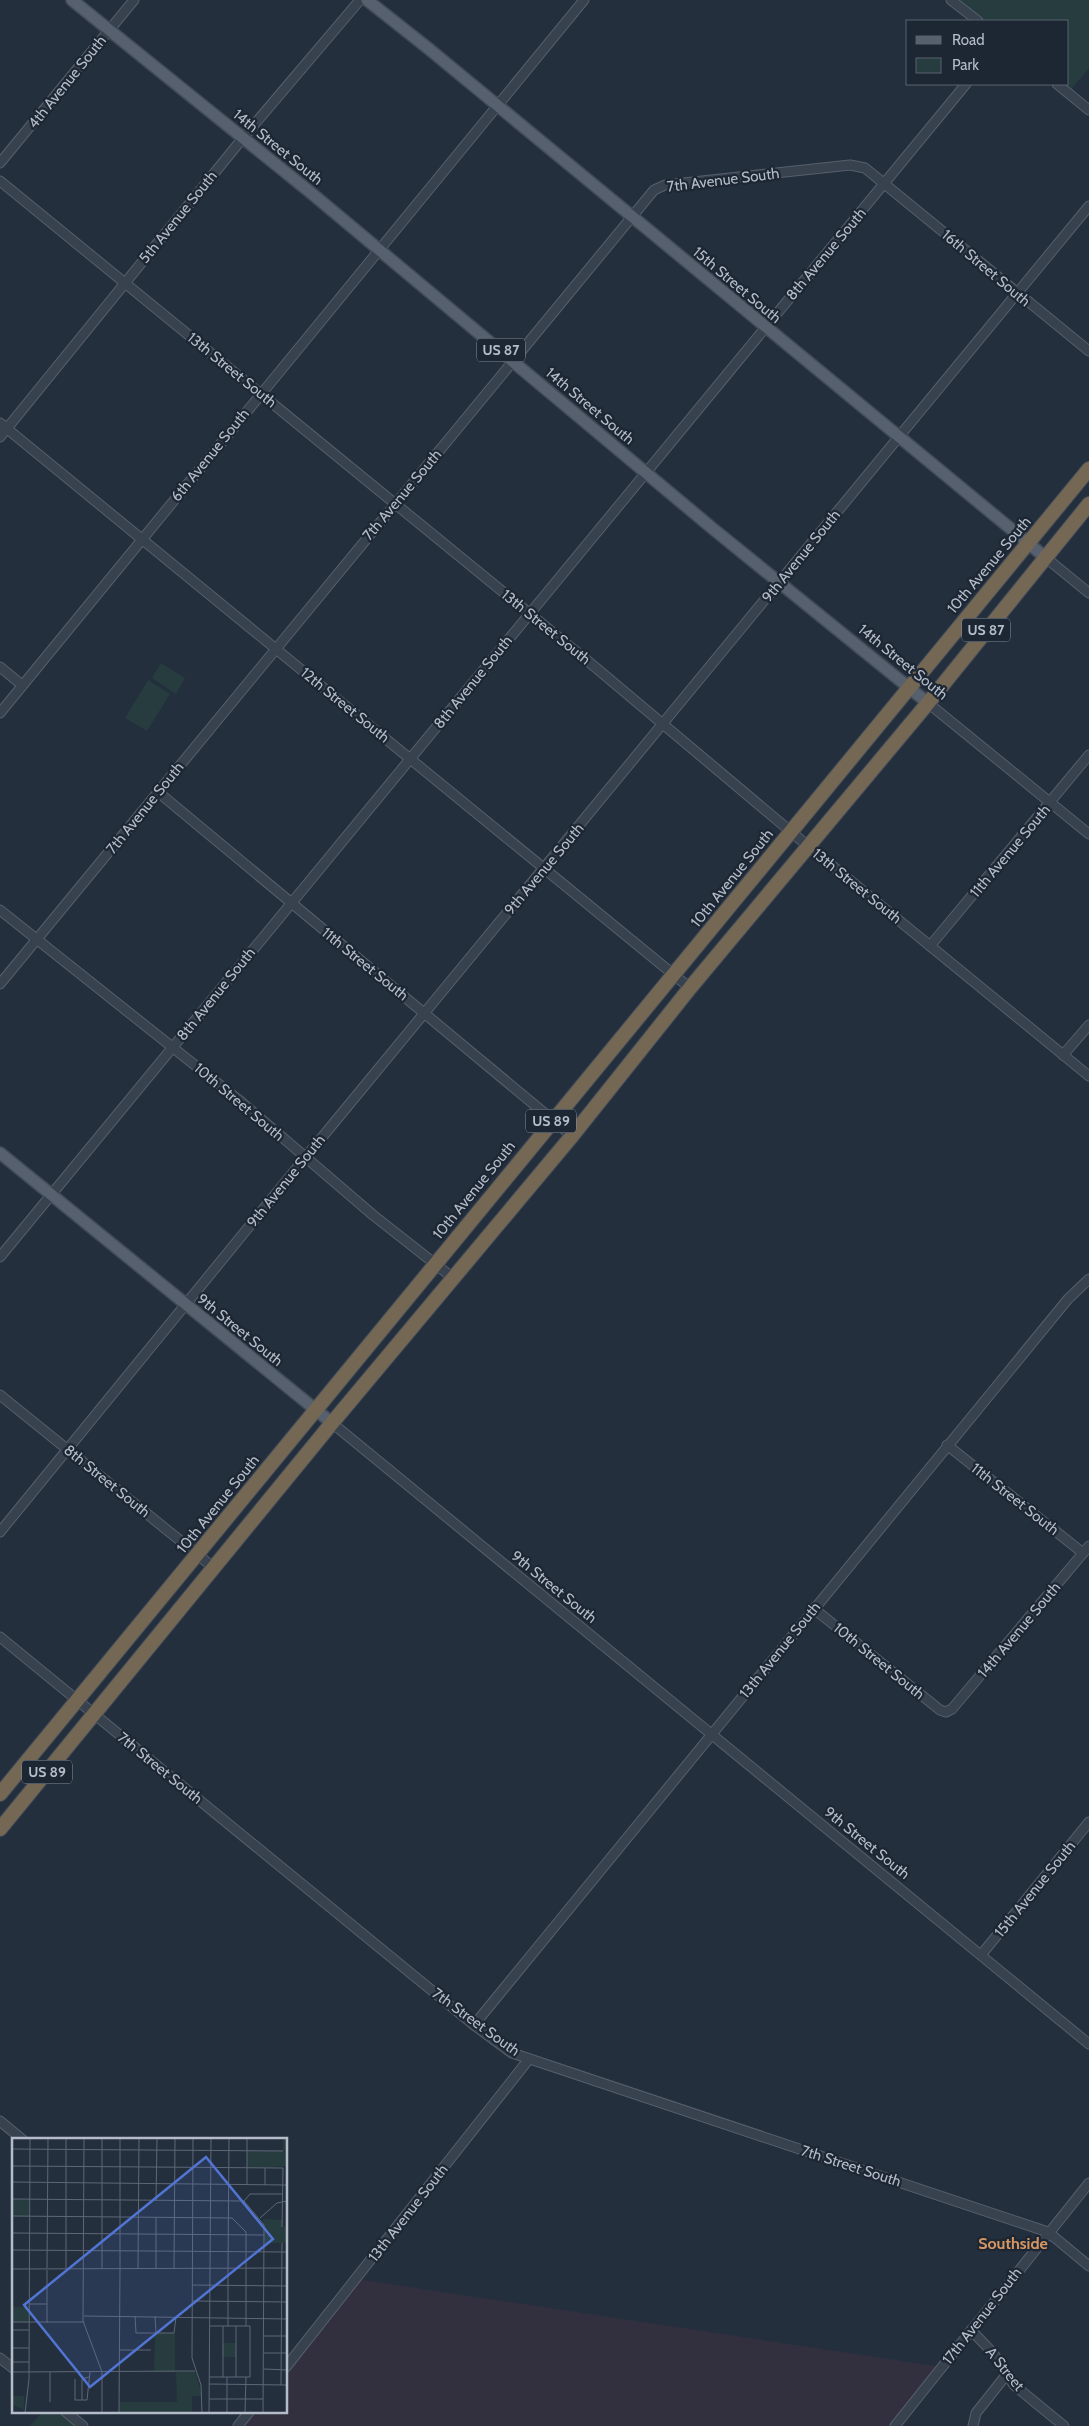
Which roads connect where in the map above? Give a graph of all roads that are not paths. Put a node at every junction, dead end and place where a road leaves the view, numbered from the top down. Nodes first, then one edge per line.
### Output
1 (72, 0) edge
2 (134, 0) edge
3 (360, 0) edge
4 (367, 0) edge
5 (584, 0) edge
6 (951, 0) edge
7 (977, 20) edge
8 (110, 30) junction
9 (965, 85) edge
10 (1058, 85) edge
11 (496, 106) junction
12 (1089, 110) edge
13 (242, 139) junction
14 (0, 163) edge
15 (0, 181) edge
16 (884, 183) junction
17 (1089, 206) edge
18 (632, 216) junction
19 (378, 250) junction
20 (124, 282) junction
21 (1017, 294) junction
22 (765, 328) junction
23 (1089, 351) edge
24 (513, 361) junction
25 (260, 394) junction
26 (3, 426) edge
27 (0, 437) edge
28 (898, 437) junction
29 (1089, 469) edge
30 (645, 472) junction
31 (395, 504) junction
32 (1089, 504) edge
33 (142, 539) junction
34 (1028, 545) junction
35 (1045, 557) junction
36 (780, 582) junction
37 (1089, 593) edge
38 (529, 613) junction
39 (275, 648) junction
40 (0, 667) edge
41 (22, 685) junction
42 (908, 688) junction
43 (928, 703) junction
44 (0, 713) edge
45 (663, 725) junction
46 (1089, 755) edge
47 (410, 759) junction
48 (158, 792) junction
49 (1050, 802) junction
50 (791, 831) junction
51 (1089, 834) edge
52 (808, 846) junction
53 (544, 869) junction
54 (291, 902) junction
55 (0, 910) edge
56 (37, 940) junction
57 (930, 946) junction
58 (674, 975) junction
59 (0, 984) edge
60 (690, 988) junction
61 (425, 1013) junction
62 (1089, 1025) edge
63 (173, 1047) junction
64 (1063, 1055) junction
65 (1089, 1076) edge
66 (552, 1121) junction
67 (572, 1136) junction
68 (0, 1153) edge
69 (305, 1158) junction
70 (51, 1195) junction
71 (0, 1257) edge
72 (434, 1264) junction
73 (453, 1278) junction
74 (1087, 1285) edge
75 (186, 1306) junction
76 (0, 1395) edge
77 (316, 1410) junction
78 (332, 1423) junction
79 (947, 1445) junction
80 (68, 1449) junction
81 (0, 1532) edge
82 (1086, 1549) edge
83 (198, 1554) junction
84 (214, 1568) junction
85 (813, 1608) junction
86 (0, 1637) edge
87 (77, 1700) junction
88 (946, 1712) joint
89 (95, 1714) junction
90 (712, 1735) junction
91 (0, 1794) edge
92 (1089, 1822) edge
93 (0, 1829) edge
94 (980, 1955) junction
95 (474, 2024) junction
96 (1089, 2044) edge
97 (529, 2059) junction
98 (0, 2121) edge
99 (21, 2138) edge
100 (1089, 2183) edge
101 (1048, 2232) junction
102 (1089, 2266) edge
103 (972, 2330) junction
104 (288, 2352) edge
105 (294, 2357) junction
106 (0, 2358) edge
107 (288, 2364) edge
108 (12, 2367) edge
109 (1007, 2374) junction
110 (68, 2414) edge
111 (247, 2414) edge
112 (83, 2426) edge
113 (238, 2426) edge
114 (895, 2426) edge
115 (972, 2426) edge
116 (1064, 2426) edge

1 - 8 main road, 14th Street South / US 87
2 - 8 street, 4th Avenue South
3 - 13 street, 5th Avenue South
4 - 11 main road, 15th Street South
5 - 11 street, 6th Avenue South
6 - 7 street
8 - 13 main road, 14th Street South / US 87
8 - 14 street, 4th Avenue South
9 - 16 street, 8th Avenue South
10 - 12 street
11 - 18 main road, 15th Street South
11 - 19 street, 6th Avenue South
13 - 19 main road, 14th Street South / US 87
13 - 20 street, 5th Avenue South
15 - 20 street, 13th Street South
16 - 18 street, 7th Avenue South
16 - 21 street, 16th Street South
16 - 22 street, 8th Avenue South
17 - 21 street, 9th Avenue South
18 - 22 main road, 15th Street South
18 - 24 street, 7th Avenue South
19 - 24 main road, 14th Street South / US 87
19 - 25 street, 6th Avenue South
20 - 25 street, 13th Street South
20 - 26 street, 5th Avenue South
21 - 23 street, 16th Street South
21 - 28 street, 9th Avenue South
22 - 28 main road, 15th Street South
22 - 30 street, 8th Avenue South
24 - 30 main road, 14th Street South / US 87
24 - 31 street, 7th Avenue South
25 - 31 street, 13th Street South
25 - 33 street, 6th Avenue South
26 - 27 street, 5th Avenue South
26 - 33 street, 12th Street South
28 - 34 main road, 15th Street South
28 - 36 street, 9th Avenue South
29 - 34 highway, 10th Avenue South
30 - 36 main road, 14th Street South / US 87
30 - 38 street, 8th Avenue South
31 - 38 street, 13th Street South
31 - 39 street, 7th Avenue South
32 - 35 highway, US 87
33 - 39 street, 12th Street South
33 - 41 street, 6th Avenue South
34 - 35 main road, 15th Street South
34 - 42 highway, 10th Avenue South / US 89
35 - 37 street, 15th Street South
35 - 43 highway, US 87
36 - 42 main road, 14th Street South / US 87
36 - 45 street, 9th Avenue South
38 - 45 street, 13th Street South
38 - 47 street, 8th Avenue South
39 - 47 street, 12th Street South
39 - 48 street, 7th Avenue South
40 - 41 street
41 - 44 street, 6th Avenue South
42 - 43 main road, 14th Street South / US 87
42 - 50 highway, 10th Avenue South / US 89
43 - 49 street, 14th Street South
43 - 52 highway, US 89
45 - 50 street, 13th Street South
45 - 53 street, 9th Avenue South
46 - 49 street, 11th Avenue South
47 - 53 street, 12th Street South
47 - 54 street, 8th Avenue South
48 - 54 street, 11th Street South
48 - 56 street, 7th Avenue South
49 - 51 street, 14th Street South
49 - 57 street, 11th Avenue South
50 - 52 street, 13th Street South
50 - 58 highway, 10th Avenue South / US 89
52 - 57 street, 13th Street South
52 - 60 highway, US 89
53 - 58 street, 12th Street South
53 - 61 street, 9th Avenue South
54 - 61 street, 11th Street South
54 - 63 street, 8th Avenue South
55 - 56 street, 10th Street South
56 - 59 street, 7th Avenue South
56 - 63 street, 10th Street South
57 - 64 street, 13th Street South
58 - 60 street, 12th Street South
58 - 66 highway, 10th Avenue South / US 89
60 - 67 highway, US 89
61 - 66 street, 11th Street South
61 - 69 street, 9th Avenue South
62 - 64 street
63 - 69 street, 10th Street South
63 - 70 street, 8th Avenue South
64 - 65 street, 13th Street South
66 - 67 street, 11th Street South
66 - 72 highway, 10th Avenue South / US 89
67 - 73 highway, US 89
68 - 70 main road, 9th Street South
69 - 72 street, 10th Street South
69 - 75 street, 9th Avenue South
70 - 71 street, 8th Avenue South
70 - 75 main road, 9th Street South
72 - 73 street, 10th Street South
72 - 77 highway, 10th Avenue South / US 89
73 - 78 highway, US 89
74 - 79 street, 13th Avenue South
75 - 77 main road, 9th Street South
75 - 80 street, 9th Avenue South
76 - 80 street, 8th Street South
77 - 78 main road, 9th Street South
77 - 83 highway, 10th Avenue South / US 89
78 - 84 highway, US 89
78 - 90 street, 9th Street South
79 - 82 street, 11th Street South
79 - 85 street, 13th Avenue South
80 - 81 street, 9th Avenue South
80 - 83 street, 8th Street South
82 - 88 street, 14th Avenue South
83 - 84 street, 8th Street South
83 - 87 highway, 10th Avenue South / US 89
84 - 89 highway, US 89
85 - 88 street, 10th Street South
85 - 90 street, 13th Avenue South
86 - 87 street, 7th Street South
87 - 89 street, 7th Street South
87 - 91 highway, 10th Avenue South / US 89
89 - 93 highway, US 89
89 - 95 street, 7th Street South
90 - 94 street, 9th Street South
90 - 95 street, 13th Avenue South
92 - 94 street, 15th Avenue South
94 - 96 street, 9th Street South
95 - 97 street, 7th Street South
97 - 101 street, 7th Street South
97 - 105 street, 13th Avenue South
98 - 99 street
100 - 101 street, 17th Avenue South
101 - 102 street
101 - 103 street, 17th Avenue South
103 - 109 street, A Street
103 - 114 street, 17th Avenue South
104 - 105 street
105 - 107 street, 13th Avenue South
106 - 108 street
109 - 115 street
109 - 116 street, A Street
110 - 112 street
111 - 113 street

